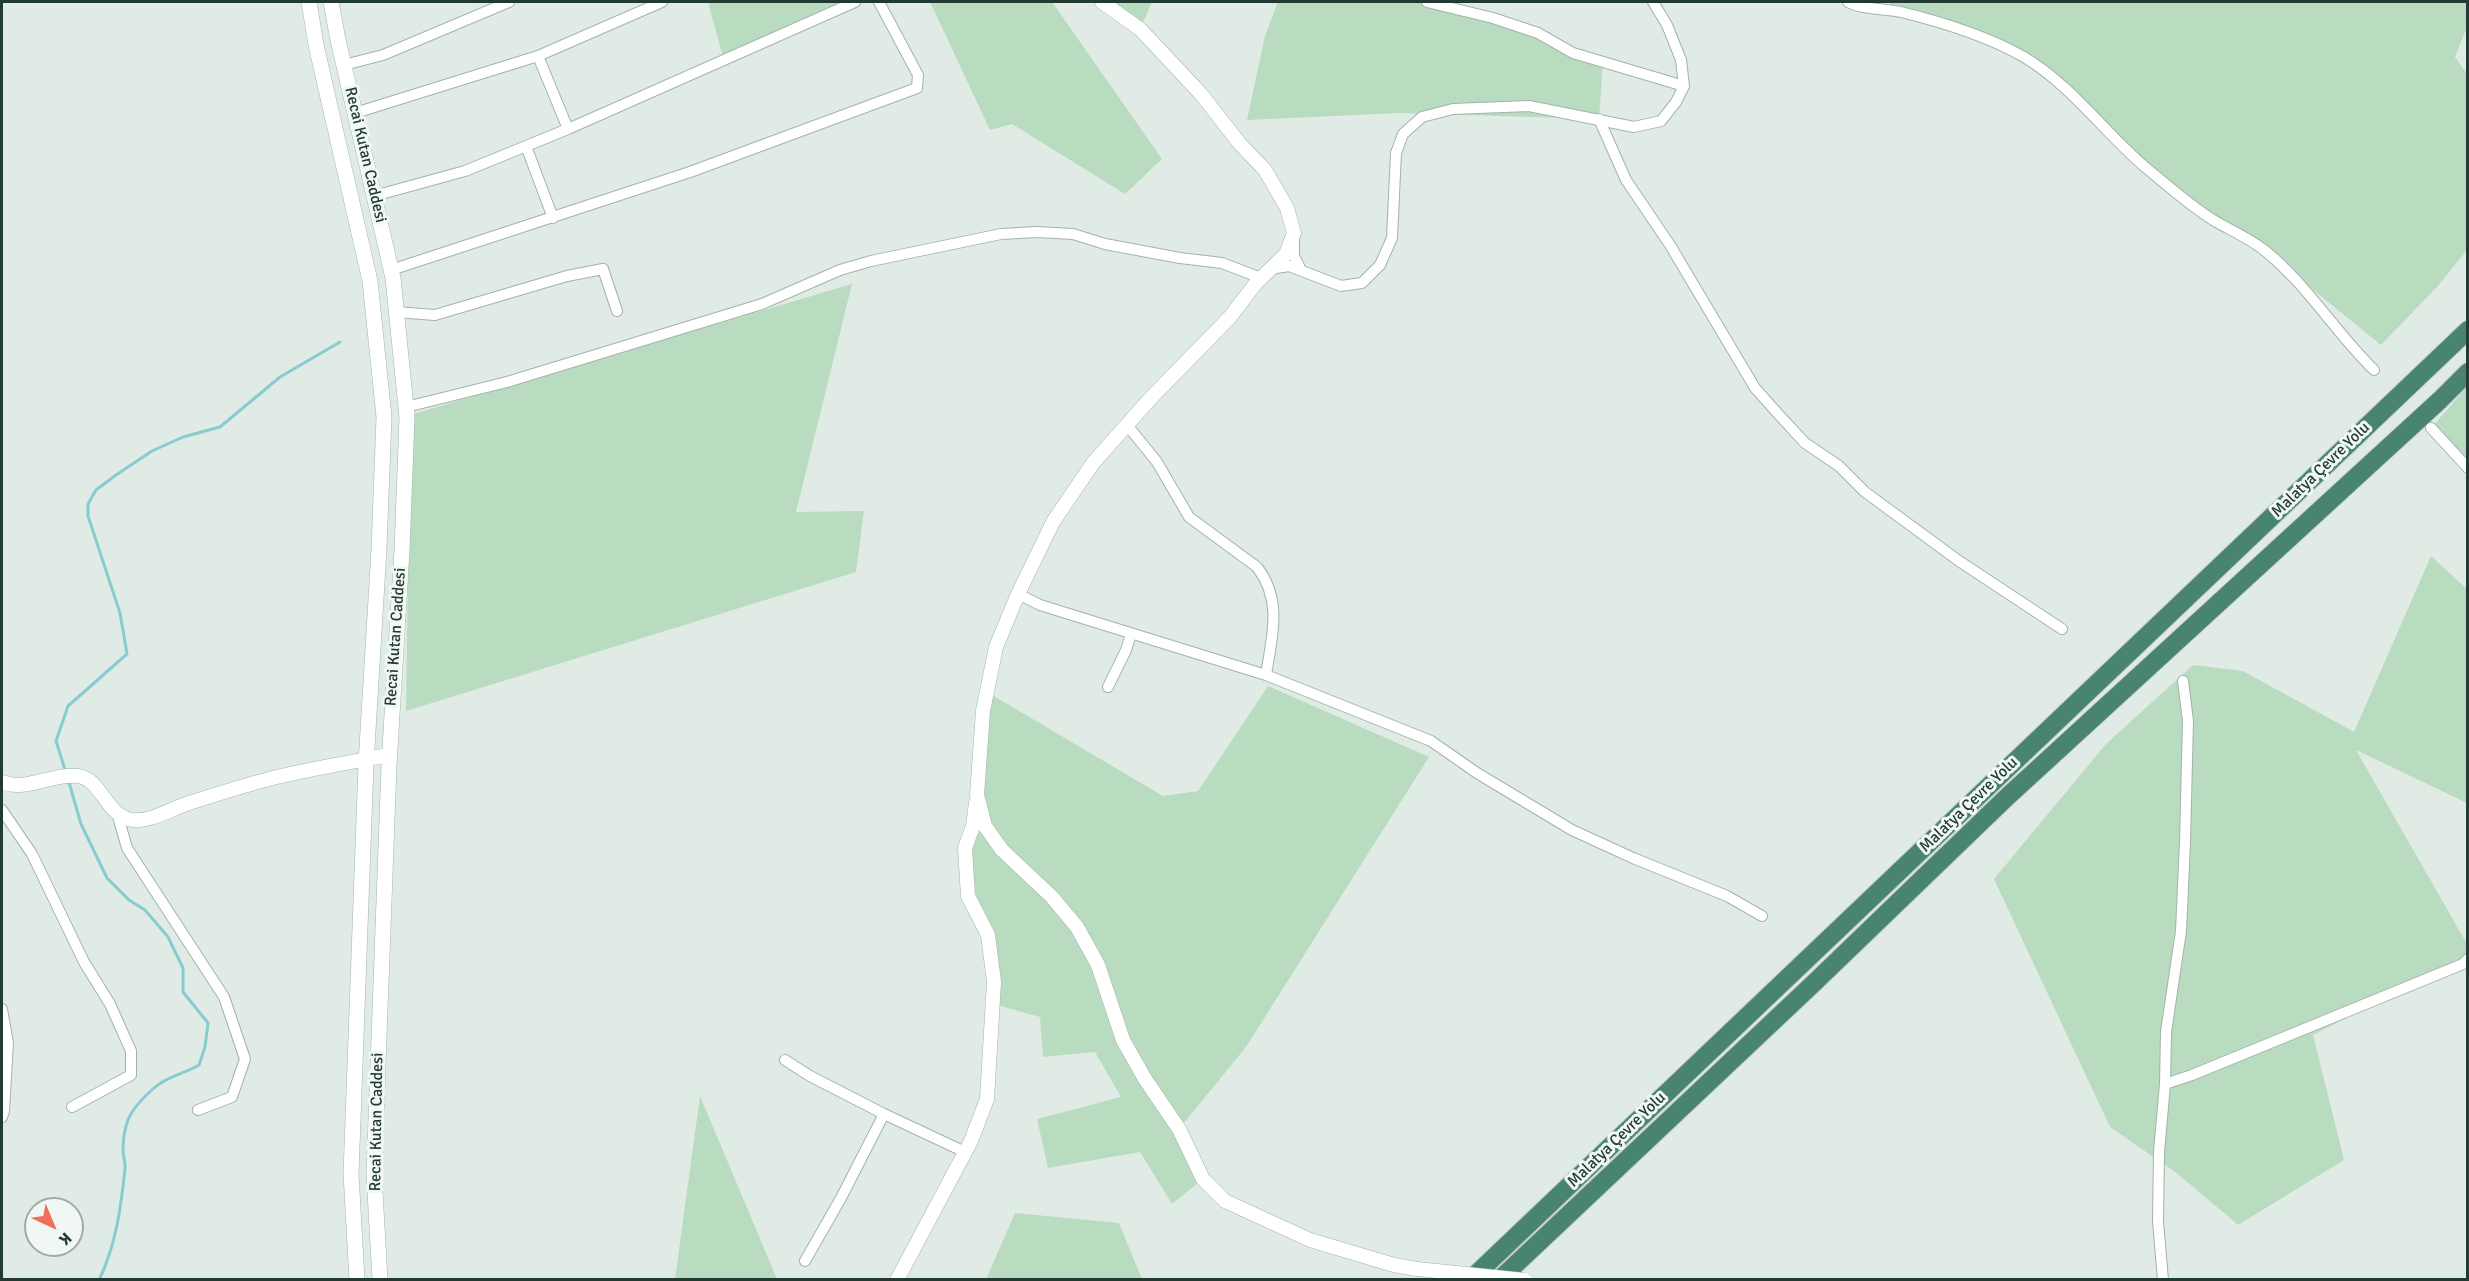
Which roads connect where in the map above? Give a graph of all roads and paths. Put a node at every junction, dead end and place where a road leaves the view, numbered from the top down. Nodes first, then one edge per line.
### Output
1 (309, 2) edge
2 (332, 2) edge
3 (509, 2) edge
4 (662, 2) edge
5 (855, 2) edge
6 (879, 2) edge
7 (1102, 2) edge
8 (1427, 2) edge
9 (1653, 2) edge
10 (1848, 2) edge
11 (538, 56) junction
12 (344, 65) junction
13 (1684, 86) junction
14 (355, 113) junction
15 (1599, 119) junction
16 (568, 129) junction
17 (526, 146) junction
18 (374, 196) junction
19 (553, 218) junction
20 (1294, 233) junction
21 (391, 270) junction
22 (1301, 270) junction
23 (1266, 273) junction
24 (617, 311) dead end
25 (396, 312) junction
26 (2468, 330) edge
27 (2374, 370) dead end
28 (2468, 372) edge
29 (406, 407) junction
30 (1127, 425) junction
31 (2431, 428) dead end
32 (2468, 468) edge
33 (1017, 594) junction
34 (2062, 629) dead end
35 (1131, 634) junction
36 (1266, 675) junction
37 (2183, 681) dead end
38 (1108, 687) dead end
39 (389, 755) junction
40 (366, 759) junction
41 (2, 784) edge
42 (977, 795) junction
43 (2, 810) edge
44 (117, 813) junction
45 (1762, 916) dead end
46 (2468, 959) edge
47 (2, 1009) edge
48 (785, 1059) dead end
49 (2165, 1084) junction
50 (72, 1107) dead end
51 (198, 1110) dead end
52 (884, 1114) junction
53 (2, 1117) edge
54 (965, 1152) junction
55 (805, 1261) dead end
56 (357, 1280) edge
57 (380, 1280) edge
58 (897, 1280) edge
59 (1470, 1280) edge
60 (1499, 1280) edge
61 (1524, 1280) edge
62 (2163, 1280) edge

1 - 40 main road, Recai Kutan Caddesi
2 - 12 main road, Recai Kutan Caddesi
3 - 12 street
4 - 11 street
5 - 16 street
6 - 19 street
7 - 20 street
8 - 13 street
9 - 13 street
10 - 27 street
11 - 14 street
11 - 16 street
12 - 14 main road, Recai Kutan Caddesi
13 - 15 street
14 - 18 main road, Recai Kutan Caddesi
15 - 22 street
15 - 34 street
16 - 17 street
17 - 18 street
17 - 19 street
18 - 21 main road, Recai Kutan Caddesi
19 - 21 street
20 - 22 street
20 - 23 street
21 - 25 main road, Recai Kutan Caddesi
22 - 23 street
23 - 29 street
23 - 30 street
24 - 25 street
25 - 29 main road, Recai Kutan Caddesi
26 - 59 highway, Malatya Çevre Yolu
28 - 60 highway, Malatya Çevre Yolu
29 - 39 main road, Recai Kutan Caddesi
30 - 33 street
30 - 36 street
31 - 32 street
33 - 35 street
33 - 42 street
35 - 36 street
35 - 38 street
36 - 45 street
37 - 49 street
39 - 40 street
39 - 57 main road, Recai Kutan Caddesi
40 - 44 street
40 - 56 main road, Recai Kutan Caddesi
41 - 44 street
42 - 54 street
42 - 61 street, bridge
43 - 50 street
44 - 51 street
46 - 49 street
47 - 53 street
48 - 52 street
49 - 62 street
52 - 54 street
52 - 55 street
54 - 58 street

